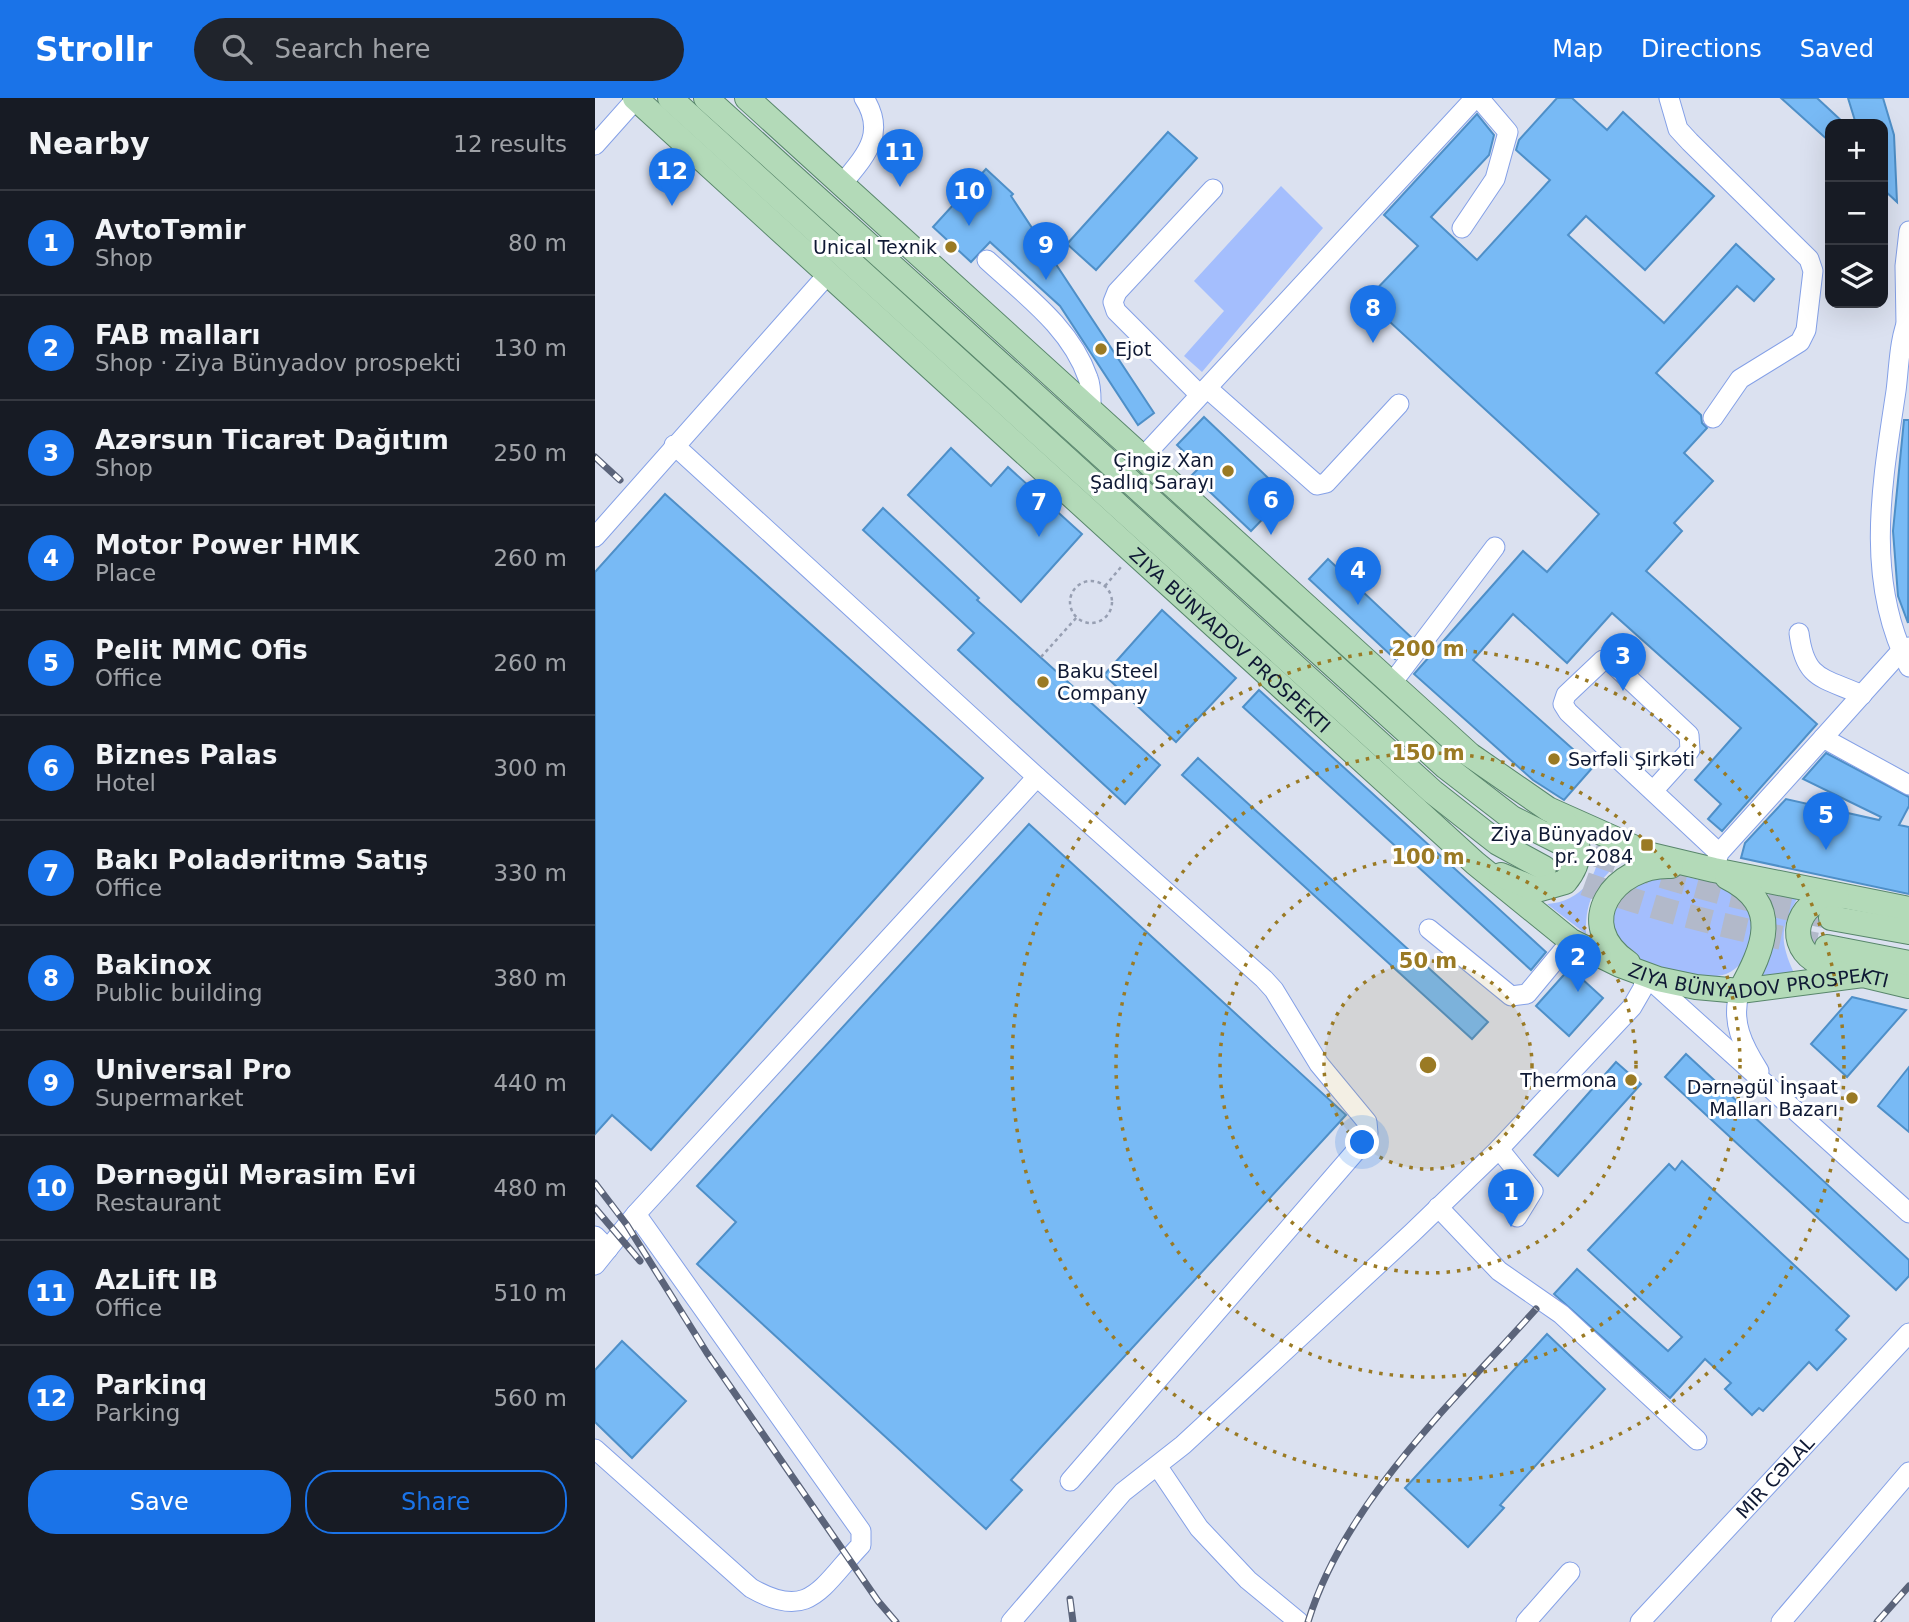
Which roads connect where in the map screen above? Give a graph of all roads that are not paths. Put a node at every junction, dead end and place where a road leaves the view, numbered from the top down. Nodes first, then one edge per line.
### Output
1 (635, 98) edge
2 (670, 98) edge
3 (706, 98) edge
4 (747, 98) edge
5 (864, 98) edge
6 (1477, 98) edge
7 (1669, 98) edge
8 (595, 145) edge
9 (842, 184) junction
10 (1213, 189) dead end
11 (1462, 228) dead end
12 (1909, 231) edge
13 (988, 260) dead end
14 (828, 274) junction
15 (1907, 320) edge
16 (1203, 391) junction
17 (1399, 404) dead end
18 (1091, 410) junction
19 (1713, 418) dead end
20 (674, 445) junction
21 (1143, 457) junction
22 (595, 537) edge
23 (1495, 547) dead end
24 (1799, 633) dead end
25 (1906, 655) edge
26 (1392, 683) junction
27 (1862, 695) junction
28 (1823, 738) junction
29 (1037, 777) junction
30 (1909, 785) edge
31 (1653, 791) junction
32 (1548, 809) junction
33 (1558, 841) tunnel mouth
34 (1717, 862) junction
35 (1475, 863) junction
36 (1544, 868) tunnel mouth
37 (1855, 897) junction
38 (1909, 909) edge
39 (1831, 918) tunnel mouth
40 (1429, 929) dead end
41 (1909, 932) edge
42 (1571, 941) junction
43 (1827, 947) tunnel mouth
44 (1909, 963) edge
45 (1644, 975) junction
46 (1863, 975) junction
47 (1909, 986) edge
48 (1740, 991) junction
49 (1776, 1094) junction
50 (1499, 1149) junction
51 (1439, 1207) junction
52 (1909, 1213) edge
53 (636, 1214) junction
54 (1517, 1217) dead end
55 (601, 1242) edge
56 (595, 1265) edge
57 (1909, 1333) edge
58 (1697, 1440) dead end
59 (595, 1449) edge
60 (1158, 1467) junction
61 (1909, 1472) edge
62 (1070, 1481) dead end
63 (1570, 1572) dead end
64 (1011, 1622) edge
65 (1299, 1622) edge
66 (1526, 1622) edge
67 (1640, 1622) edge
68 (1781, 1622) edge

1 - 8 street
1 - 14 main road, ZIYA BÜNYADOV PROSPEKTI
2 - 36 main road, ZIYA BÜNYADOV PROSPEKTI
3 - 33 main road
4 - 9 main road
5 - 9 street
6 - 11 street
6 - 16 street
7 - 19 street
9 - 18 main road
10 - 16 street
12 - 15 street
13 - 18 street
14 - 20 street
14 - 35 main road, ZIYA BÜNYADOV PROSPEKTI
15 - 25 street
16 - 17 street
16 - 21 street
18 - 21 main road
20 - 22 street
20 - 29 street
21 - 26 main road
23 - 26 street
24 - 27 street
25 - 27 street
26 - 32 main road
27 - 28 street
28 - 30 street
28 - 34 street
29 - 53 street
29 - 62 street
31 - 31 street
31 - 34 street
32 - 34 main road
32 - 35 main road
34 - 37 main road
34 - 45 main road
34 - 48 main road
35 - 42 main road, ZIYA BÜNYADOV PROSPEKTI
37 - 38 main road
37 - 46 main road
39 - 41 main road
40 - 42 street
42 - 45 main road, ZIYA BÜNYADOV PROSPEKTI
43 - 44 main road, ZIYA BÜNYADOV PROSPEKTI
45 - 48 main road, ZIYA BÜNYADOV PROSPEKTI
45 - 49 street
45 - 50 street
46 - 47 main road, ZIYA BÜNYADOV PROSPEKTI
46 - 48 main road, ZIYA BÜNYADOV PROSPEKTI
48 - 49 street
49 - 52 street
50 - 51 street
50 - 54 street
51 - 58 street
51 - 60 street
53 - 55 street
53 - 59 street
55 - 56 street
57 - 67 street, MIR CƏLAL
60 - 64 street
60 - 65 street
61 - 68 street
63 - 66 street

